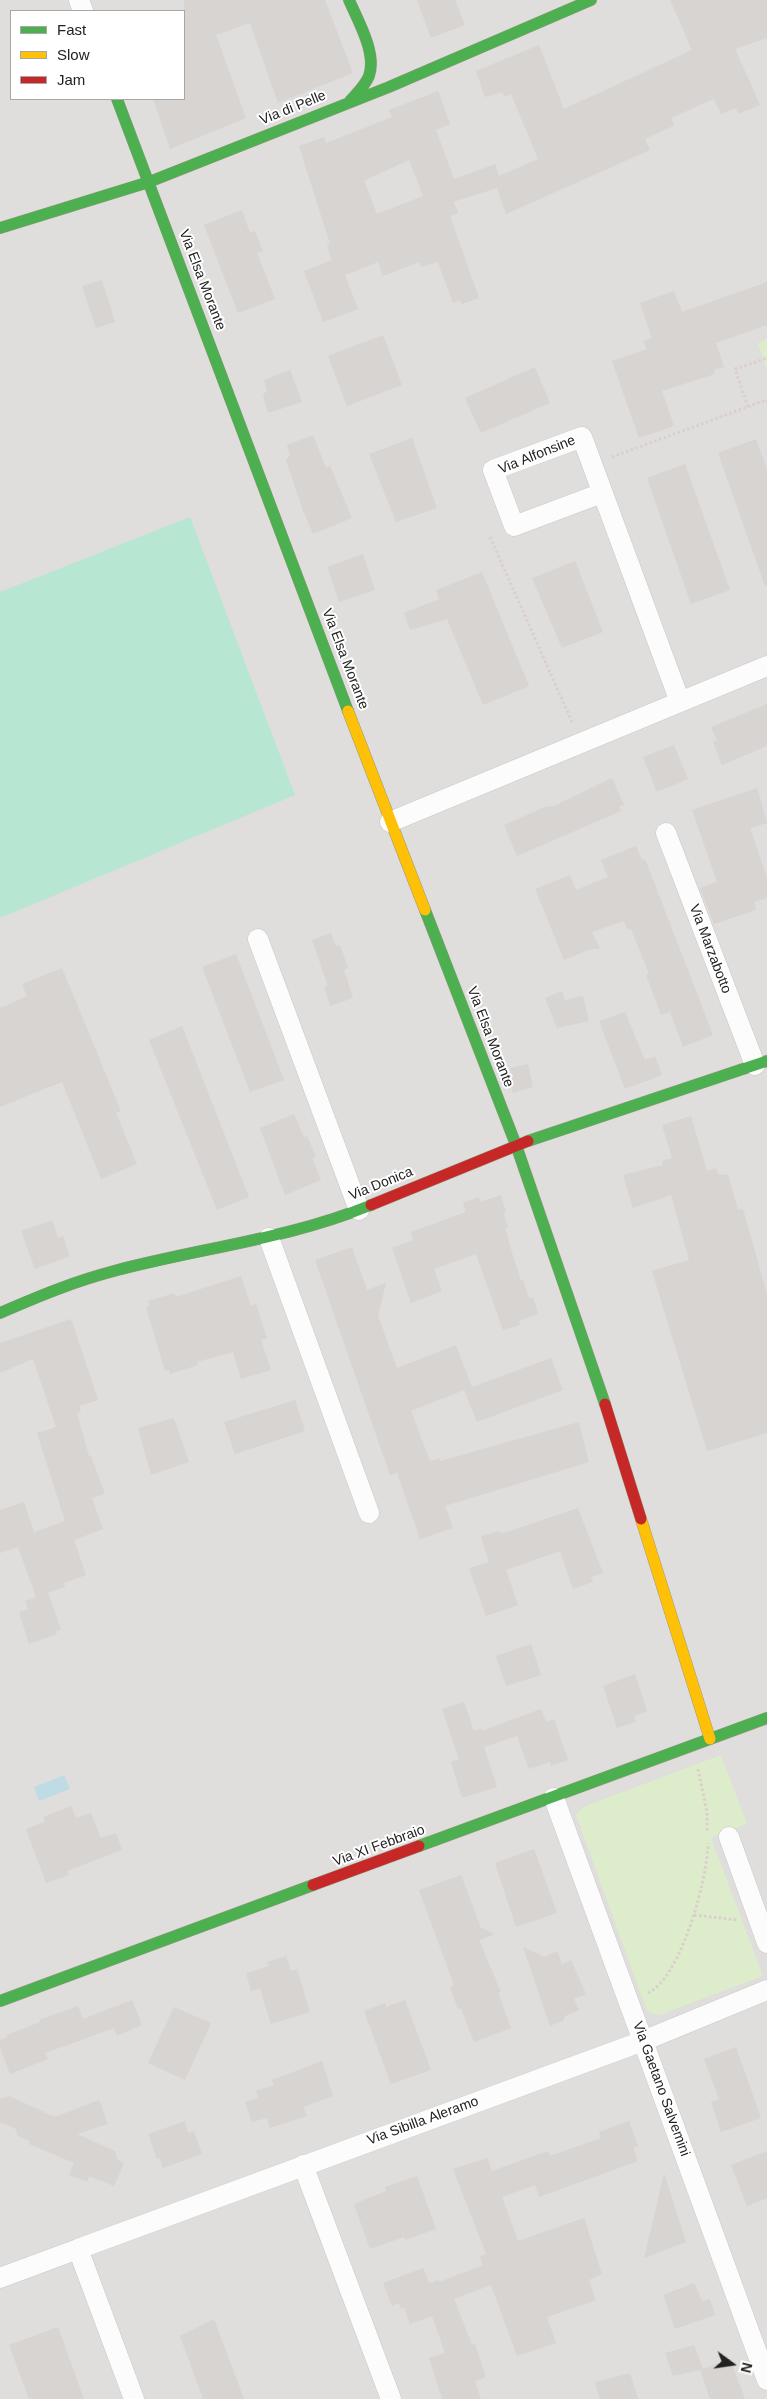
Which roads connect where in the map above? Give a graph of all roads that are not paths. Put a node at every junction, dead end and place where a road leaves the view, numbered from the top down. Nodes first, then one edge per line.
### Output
1 (349, 0) edge
2 (591, 0) edge
3 (117, 100) edge
4 (350, 101) junction
5 (149, 182) junction
6 (0, 228) edge
7 (602, 493) junction
8 (767, 666) edge
9 (680, 702) junction
10 (390, 822) junction
11 (666, 833) dead end
12 (258, 939) dead end
13 (761, 1063) edge
14 (516, 1145) junction
15 (359, 1210) junction
16 (269, 1238) junction
17 (0, 1313) edge
18 (369, 1513) dead end
19 (767, 1718) edge
20 (710, 1739) junction
21 (554, 1798) junction
22 (729, 1837) dead end
23 (767, 1942) edge
24 (767, 1990) edge
25 (0, 2001) edge
26 (643, 2041) junction
27 (303, 2165) junction
28 (78, 2248) junction
29 (0, 2278) edge
30 (759, 2332) edge
31 (767, 2380) edge
32 (134, 2399) edge
33 (392, 2399) edge

1 - 4 street
2 - 4 street, Via di Pelle
3 - 5 street, Via Elsa Morante
4 - 5 street, Via di Pelle
5 - 6 street, Via di Pelle
5 - 10 street, Via Elsa Morante
7 - 7 street, Via Alfonsine
7 - 9 street, Via Alfonsine
8 - 9 street
9 - 10 street
10 - 14 street, Via Elsa Morante
11 - 13 street, Via Marzabotto
12 - 15 street
13 - 14 street, Via Donica
14 - 15 street, Via Donica
14 - 20 street, Via Elsa Morante
15 - 16 street, Via Donica
16 - 17 street, Via Donica
16 - 18 street
19 - 20 street, Via XI Febbraio
20 - 21 street, Via XI Febbraio
21 - 25 street, Via XI Febbraio
21 - 26 street, Via Gaetano Salvemini
22 - 23 street
24 - 26 street, Via Sibilla Aleramo
26 - 27 street, Via Sibilla Aleramo
26 - 30 street, Via Gaetano Salvemini
27 - 28 street, Via Sibilla Aleramo
27 - 33 street
28 - 29 street, Via Sibilla Aleramo
28 - 32 street
30 - 31 street, Via Gaetano Salvemini

